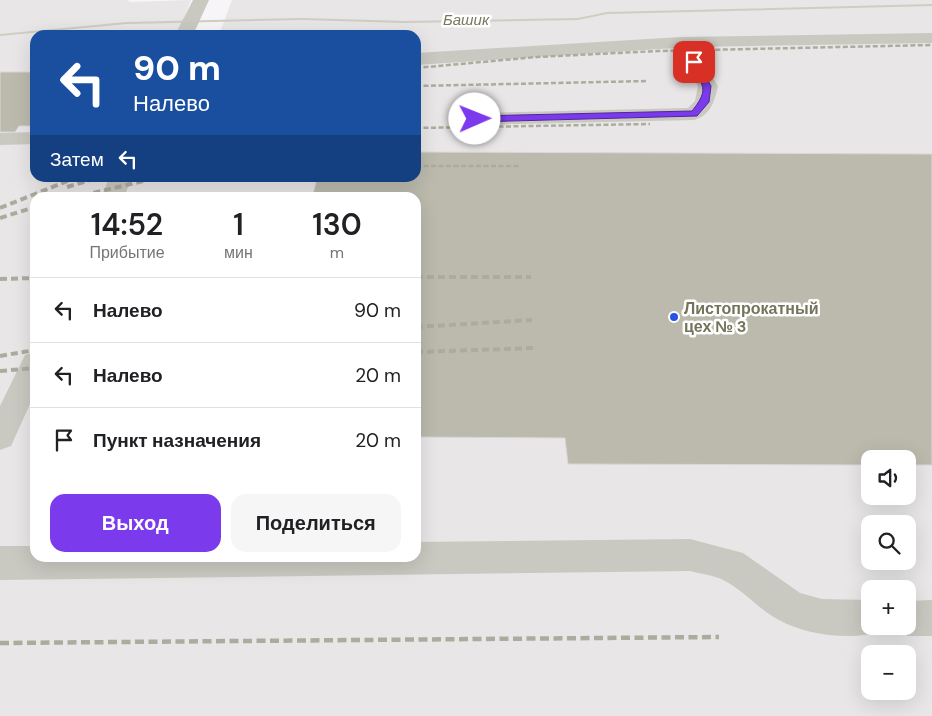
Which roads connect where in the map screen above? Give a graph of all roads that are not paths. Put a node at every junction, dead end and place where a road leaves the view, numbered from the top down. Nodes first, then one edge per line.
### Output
1 (201, 0) edge
2 (186, 30) edge
3 (932, 38) edge
4 (681, 42) junction
5 (421, 59) edge
6 (475, 119) dead end
7 (0, 138) edge
8 (30, 138) edge
9 (30, 374) edge
10 (0, 437) edge
11 (421, 558) edge
12 (86, 562) edge
13 (0, 563) edge
14 (861, 618) edge
15 (916, 618) edge
16 (932, 618) edge

1 - 2 street
3 - 4 street
4 - 5 street
4 - 6 street
7 - 8 street
9 - 10 street
11 - 14 street
12 - 13 street
15 - 16 street

